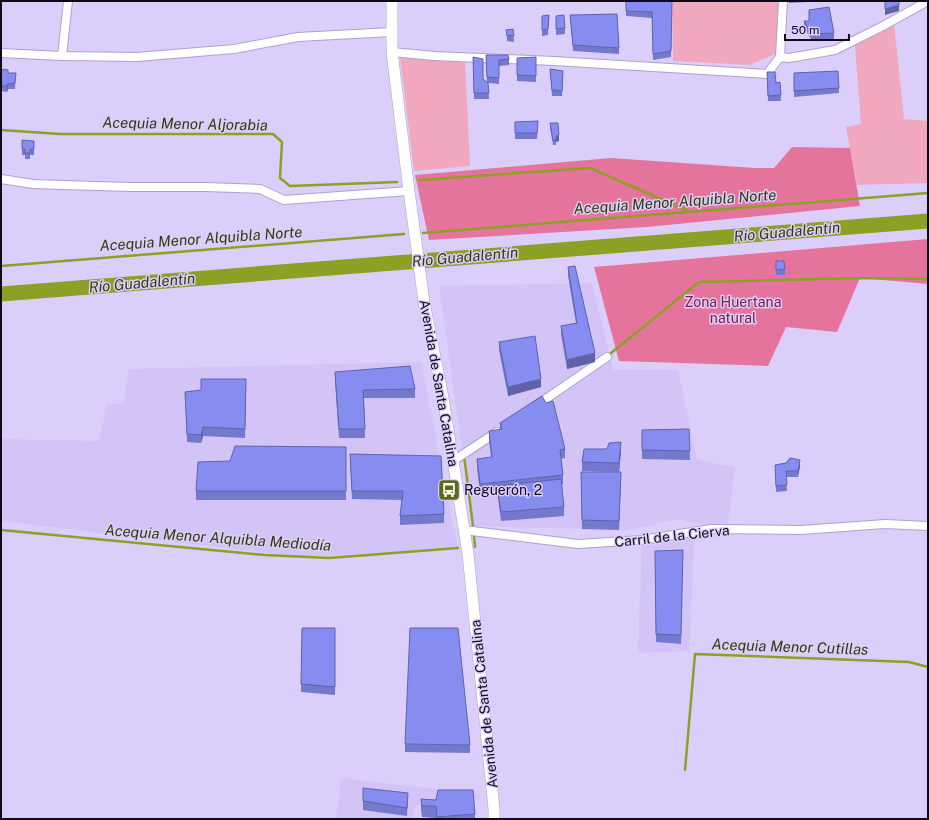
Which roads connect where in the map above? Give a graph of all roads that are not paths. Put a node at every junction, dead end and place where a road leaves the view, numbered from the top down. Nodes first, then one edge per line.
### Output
1 (68, 1) edge
2 (392, 1) edge
3 (784, 1) edge
4 (928, 1) edge
5 (392, 32) junction
6 (392, 52) junction
7 (1, 53) edge
8 (62, 56) junction
9 (780, 57) junction
10 (1, 179) edge
11 (409, 191) junction
12 (607, 357) dead end
13 (530, 410) edge
14 (504, 427) edge
15 (453, 461) junction
16 (928, 526) edge
17 (464, 530) junction
18 (495, 817) edge

1 - 8 street
2 - 5 main road, Avenida de Santa Catalina
3 - 9 street
4 - 9 street
5 - 6 main road, Avenida de Santa Catalina
5 - 8 street
6 - 9 street
6 - 11 main road, Avenida de Santa Catalina
7 - 8 street
10 - 11 street
11 - 15 main road, Avenida de Santa Catalina
12 - 13 street
14 - 15 street
15 - 17 main road, Avenida de Santa Catalina
16 - 17 street, Carril de la Cierva
17 - 18 main road, Avenida de Santa Catalina

